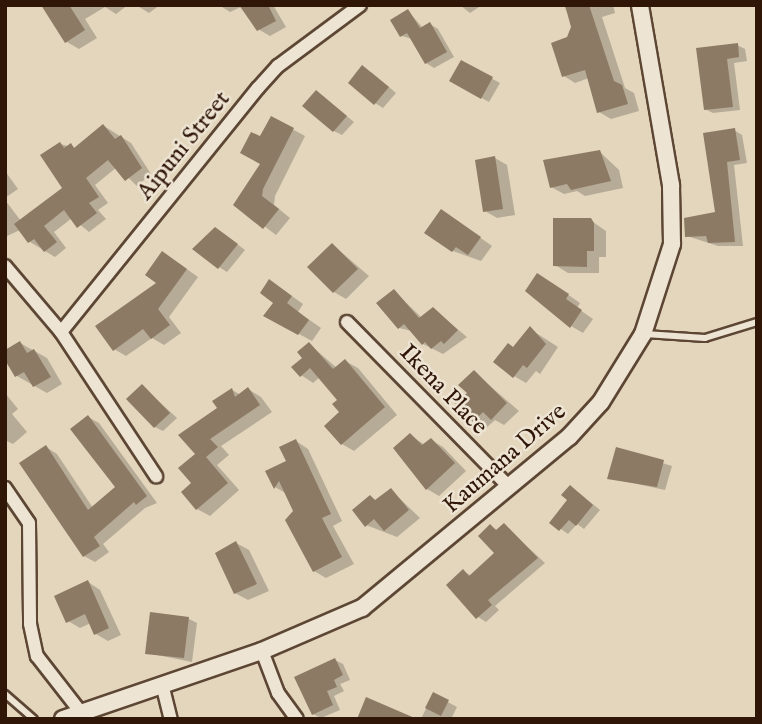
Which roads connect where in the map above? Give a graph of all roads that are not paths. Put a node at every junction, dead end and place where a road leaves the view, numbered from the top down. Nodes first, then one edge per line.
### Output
1 (360, 5) edge
2 (640, 5) edge
3 (5, 266) edge
4 (347, 322) dead end
5 (757, 322) edge
6 (61, 332) junction
7 (643, 334) junction
8 (156, 476) dead end
9 (509, 487) junction
10 (5, 488) edge
11 (262, 651) junction
12 (162, 684) junction
13 (5, 694) edge
14 (79, 710) junction
15 (34, 719) edge
16 (63, 719) edge
17 (171, 719) edge
18 (297, 719) edge

1 - 6 street, Aipuni Street
2 - 7 street, Kaumana Drive
3 - 6 street
4 - 9 street, Ikena Place
5 - 7 lane
6 - 8 street
7 - 9 street, Kaumana Drive
9 - 11 street, Kaumana Drive
10 - 14 street
11 - 12 street, Kaumana Drive
11 - 18 street
12 - 14 street, Kaumana Drive
12 - 17 street
13 - 15 lane
14 - 16 street, Kaumana Drive

